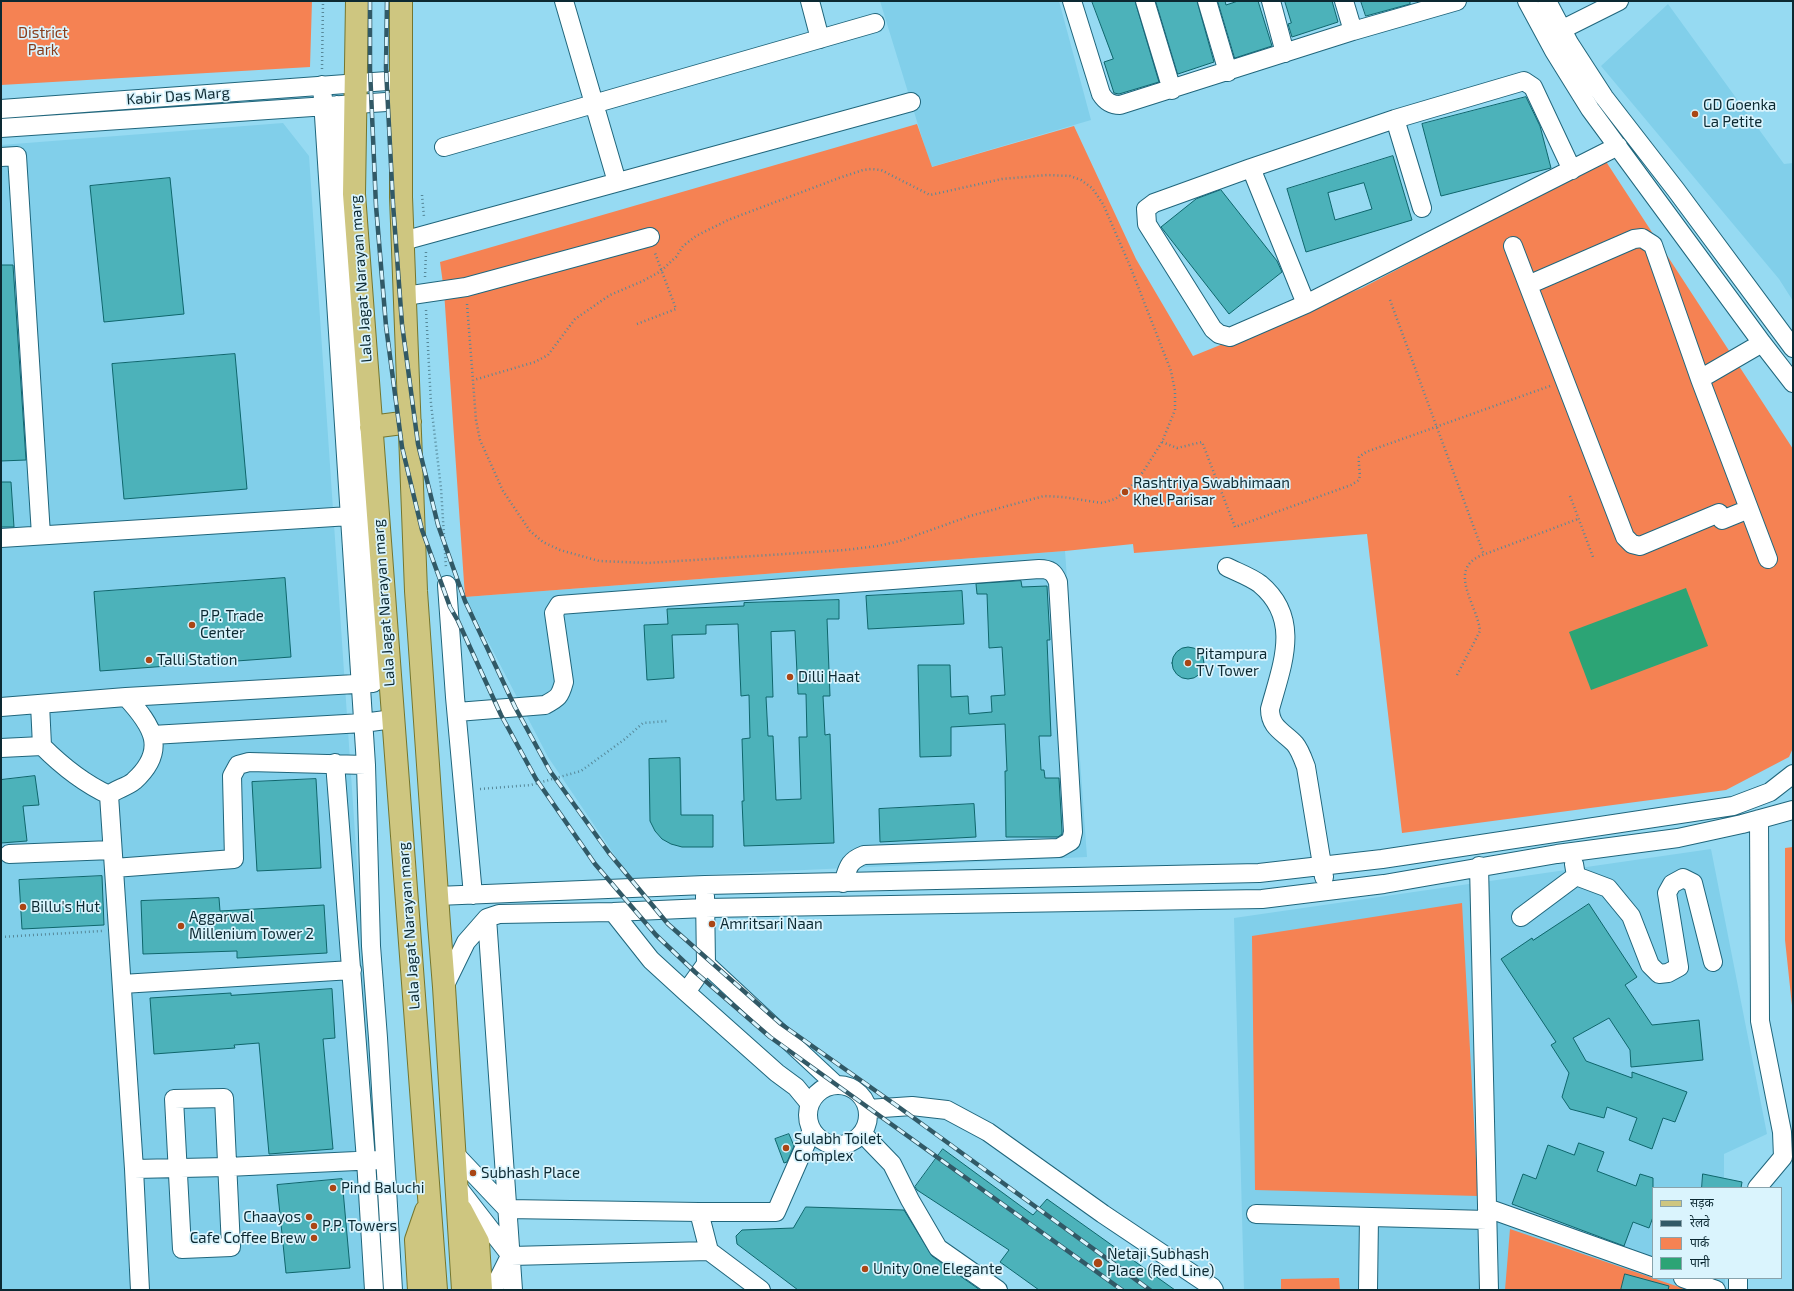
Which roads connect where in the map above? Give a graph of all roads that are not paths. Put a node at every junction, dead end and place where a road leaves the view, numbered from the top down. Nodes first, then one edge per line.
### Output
1 (357, 1) edge
2 (401, 1) edge
3 (564, 1) edge
4 (810, 1) edge
5 (1072, 1) edge
6 (1145, 1) edge
7 (1207, 1) edge
8 (1271, 1) edge
9 (1344, 1) edge
10 (1457, 1) edge
11 (1527, 1) edge
12 (1547, 1) edge
13 (1619, 1) edge
14 (1416, 7) edge
15 (875, 23) dead end
16 (1353, 31) junction
17 (1554, 34) junction
18 (820, 38) junction
19 (1285, 53) junction
20 (1228, 72) junction
21 (322, 85) junction
22 (401, 90) junction
23 (1172, 90) junction
24 (343, 100) junction
25 (911, 102) dead end
26 (594, 104) junction
27 (1, 109) edge
28 (1618, 115) junction
29 (1395, 119) junction
30 (1602, 126) junction
31 (1, 128) edge
32 (1618, 146) junction
33 (444, 147) dead end
34 (1, 157) edge
35 (1251, 168) junction
36 (1572, 170) junction
37 (617, 182) junction
38 (1422, 208) dead end
39 (650, 237) dead end
40 (403, 241) junction
41 (1513, 246) dead end
42 (1528, 285) junction
43 (415, 295) junction
44 (1306, 304) junction
45 (1762, 344) junction
46 (1793, 348) edge
47 (1700, 379) junction
48 (1793, 383) edge
49 (410, 422) junction
50 (371, 427) junction
51 (1749, 509) junction
52 (350, 516) junction
53 (41, 536) junction
54 (1, 538) edge
55 (1768, 559) dead end
56 (1227, 567) dead end
57 (447, 585) road end
58 (361, 679) junction
59 (391, 683) junction
60 (126, 697) junction
61 (40, 704) junction
62 (1, 707) edge
63 (456, 712) junction
64 (393, 719) junction
65 (363, 723) junction
66 (152, 735) junction
67 (42, 746) junction
68 (1, 748) edge
69 (335, 763) junction
70 (366, 765) junction
71 (1793, 774) edge
72 (109, 795) junction
73 (1793, 810) edge
74 (1759, 820) junction
75 (1553, 833) junction
76 (112, 850) junction
77 (1565, 853) junction
78 (8, 854) dead end
79 (1323, 866) junction
80 (1479, 866) junction
81 (114, 868) junction
82 (1576, 876) junction
83 (1115, 878) junction
84 (843, 883) junction
85 (705, 885) junction
86 (1326, 891) junction
87 (473, 895) junction
88 (437, 896) junction
89 (1116, 902) junction
90 (705, 908) junction
91 (613, 912) junction
92 (1521, 917) dead end
93 (487, 918) junction
94 (370, 946) junction
95 (350, 947) junction
96 (1712, 962) dead end
97 (706, 964) junction
98 (352, 970) junction
99 (122, 984) junction
100 (444, 987) junction
101 (686, 992) junction
102 (836, 1085) junction
103 (810, 1104) junction
104 (868, 1109) junction
105 (812, 1130) junction
106 (863, 1134) junction
107 (454, 1153) junction
108 (385, 1159) junction
109 (366, 1160) junction
110 (228, 1167) junction
111 (178, 1168) junction
112 (134, 1169) junction
113 (1758, 1187) edge
114 (457, 1194) junction
115 (429, 1204) junction
116 (507, 1209) junction
117 (699, 1212) junction
118 (1256, 1214) dead end
119 (1487, 1214) junction
120 (1369, 1217) junction
121 (709, 1251) junction
122 (511, 1256) junction
123 (1652, 1267) edge
124 (1686, 1279) edge
125 (1738, 1279) edge
126 (140, 1290) edge
127 (374, 1290) edge
128 (393, 1290) edge
129 (419, 1290) edge
130 (436, 1290) edge
131 (463, 1290) edge
132 (481, 1290) edge
133 (493, 1290) edge
134 (513, 1290) edge
135 (761, 1290) edge
136 (998, 1290) edge
137 (1214, 1290) edge
138 (1368, 1290) edge
139 (1489, 1290) edge
140 (1716, 1290) edge
141 (1738, 1290) edge

1 - 24 main road, Lala Jagat Narayan marg
2 - 22 main road, Lala Jagat Narayan marg
3 - 26 street
4 - 18 street
5 - 23 street
6 - 23 street
7 - 20 street
8 - 19 street
9 - 16 street
10 - 14 street
11 - 17 street
12 - 17 street
13 - 17 street
14 - 16 street
15 - 18 street
16 - 19 street
17 - 28 street
17 - 30 street
18 - 26 street
19 - 20 street
20 - 23 street
21 - 24 street, Kabir Das Marg
21 - 24 street
21 - 27 street, Kabir Das Marg
22 - 24 street
22 - 40 main road, Lala Jagat Narayan marg
24 - 31 street, Kabir Das Marg
24 - 50 main road, Lala Jagat Narayan marg
24 - 52 street
24 - 58 street
25 - 37 street
26 - 33 street
26 - 37 street
28 - 30 street
28 - 46 street
29 - 35 street
29 - 36 street
29 - 38 street
30 - 32 street
32 - 36 street
32 - 45 street
34 - 53 street
35 - 44 street
35 - 44 street
36 - 44 street
37 - 40 street
39 - 43 street
40 - 43 main road, Lala Jagat Narayan marg
41 - 42 street
42 - 47 street
42 - 51 street
43 - 49 main road, Lala Jagat Narayan marg
45 - 47 street
45 - 48 street
47 - 51 street
49 - 50 main road
49 - 88 main road, Lala Jagat Narayan marg
50 - 59 main road, Lala Jagat Narayan marg
51 - 55 street
52 - 53 street
52 - 58 street
53 - 54 street
56 - 79 street
57 - 63 street
58 - 59 street
58 - 60 street
58 - 65 street
59 - 64 main road, Lala Jagat Narayan marg
60 - 61 street
60 - 66 street
61 - 62 street
61 - 67 street
63 - 84 street
63 - 87 street
64 - 65 street
64 - 115 main road, Lala Jagat Narayan marg
65 - 66 street
65 - 70 street
66 - 72 street
67 - 68 street
67 - 72 street
69 - 70 street
69 - 81 street
69 - 95 street
70 - 94 street
71 - 75 street
72 - 76 street
73 - 74 street
74 - 77 street
74 - 113 street
75 - 77 street
75 - 79 street
76 - 78 street
76 - 81 street
77 - 80 street
77 - 82 street
79 - 83 street
79 - 86 street
80 - 86 street
80 - 119 street
81 - 99 street
82 - 92 street
82 - 96 street
83 - 84 street
83 - 89 street
84 - 85 street
85 - 87 street
85 - 90 street
86 - 89 street
87 - 88 street
88 - 100 main road, Lala Jagat Narayan marg
89 - 90 street
90 - 91 street
90 - 97 street
91 - 93 street
91 - 101 street
93 - 100 street
93 - 116 street
94 - 95 street
94 - 108 street
95 - 98 street
97 - 101 street
97 - 102 street
98 - 99 street
98 - 109 street
99 - 112 street
100 - 107 main road, Lala Jagat Narayan marg
101 - 103 street
102 - 103 street
102 - 104 street
103 - 105 street
104 - 106 street
104 - 137 street
105 - 106 street
105 - 117 street
106 - 136 street
107 - 114 main road, Lala Jagat Narayan marg
107 - 116 street
108 - 109 street
108 - 128 street
109 - 110 street
109 - 127 street
110 - 111 street
110 - 111 street
110 - 111 street
111 - 112 street
112 - 126 street
114 - 122 street
114 - 131 main road, Lala Jagat Narayan marg
114 - 132 main road
115 - 129 main road
115 - 130 main road, Lala Jagat Narayan marg
116 - 117 street
116 - 122 street
117 - 121 street
118 - 120 street
119 - 120 street
119 - 123 street
119 - 139 street
120 - 138 street
121 - 122 street
121 - 135 street
122 - 133 street
122 - 134 street
124 - 140 street
125 - 141 street

